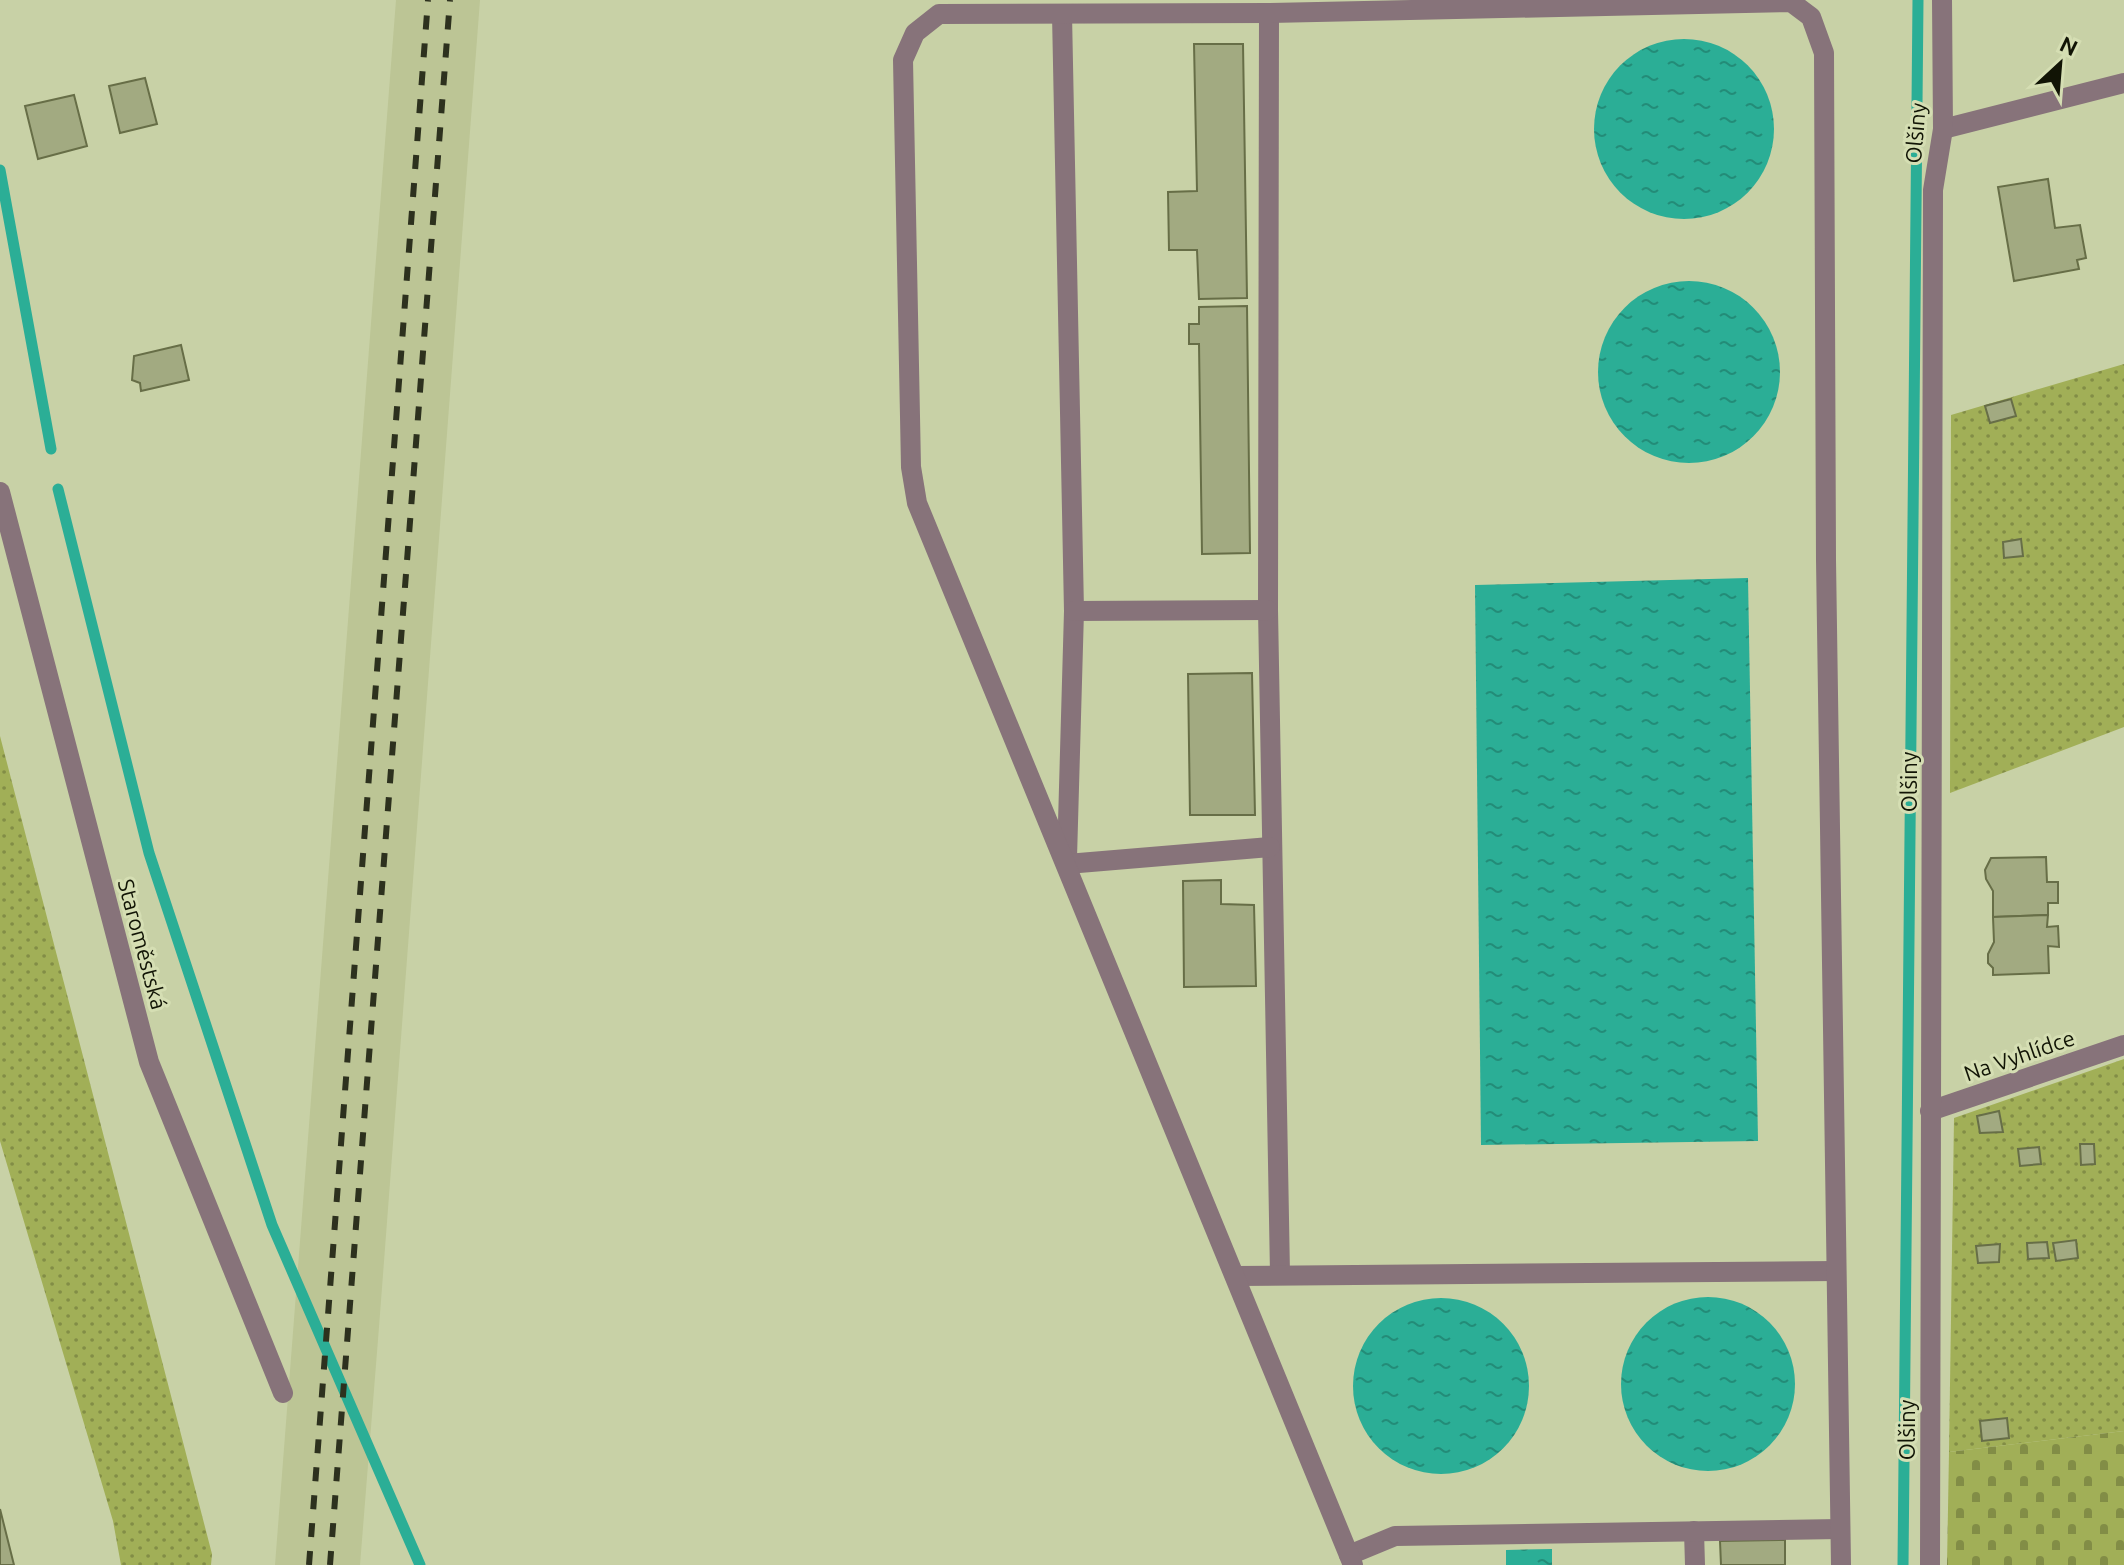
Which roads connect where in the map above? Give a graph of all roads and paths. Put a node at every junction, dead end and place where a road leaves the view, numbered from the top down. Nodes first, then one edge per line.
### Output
1 (1942, 0) edge
2 (1269, 13) junction
3 (1062, 14) junction
4 (2124, 83) edge
5 (1943, 129) junction
6 (0, 492) edge
7 (1268, 610) junction
8 (1074, 611) junction
9 (1270, 847) junction
10 (1067, 864) junction
11 (2124, 1045) edge
12 (1930, 1111) junction
13 (1836, 1271) junction
14 (1280, 1274) junction
15 (1237, 1276) junction
16 (283, 1393) dead end
17 (1840, 1529) junction
18 (1694, 1531) junction
19 (1351, 1560) edge
20 (1695, 1565) edge
21 (1841, 1565) edge
22 (1930, 1565) edge

1 - 5 street, Olšiny
2 - 3 street
2 - 7 street
2 - 13 street
3 - 8 street
3 - 10 street
4 - 5 street
5 - 12 street, Olšiny
6 - 16 street, Staroměstská
7 - 8 street
7 - 9 street
8 - 10 street
9 - 10 street
9 - 14 street
10 - 15 street
11 - 12 street, Na Vyhlídce
12 - 22 street, Olšiny
13 - 14 street
13 - 17 street
14 - 15 street
15 - 19 street
17 - 18 street
17 - 21 street
18 - 19 street
18 - 20 street

